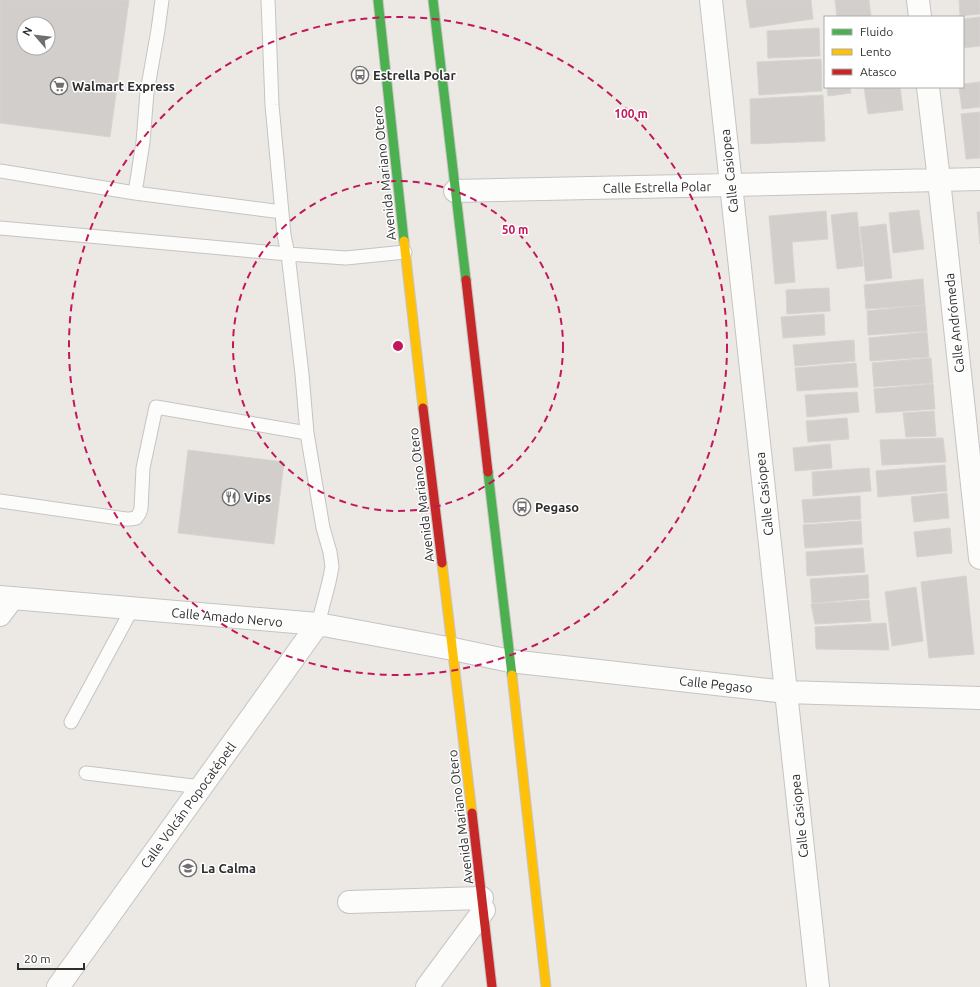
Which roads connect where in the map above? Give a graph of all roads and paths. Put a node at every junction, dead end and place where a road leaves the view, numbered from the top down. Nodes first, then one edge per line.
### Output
1 (162, 0) edge
2 (268, 0) edge
3 (378, 0) edge
4 (433, 0) edge
5 (711, 0) edge
6 (918, 0) edge
7 (920, 16) edge
8 (928, 88) edge
9 (0, 172) edge
10 (980, 179) edge
11 (939, 180) junction
12 (730, 186) junction
13 (455, 191) junction
14 (135, 193) junction
15 (282, 212) junction
16 (0, 228) edge
17 (405, 252) junction
18 (288, 254) junction
19 (306, 434) junction
20 (0, 501) edge
21 (980, 558) edge
22 (4, 604) edge
23 (132, 609) junction
24 (318, 624) junction
25 (453, 649) junction
26 (510, 661) junction
27 (786, 692) junction
28 (980, 698) edge
29 (71, 722) dead end
30 (86, 773) dead end
31 (201, 787) junction
32 (349, 902) dead end
33 (483, 904) junction
34 (58, 987) edge
35 (427, 987) edge
36 (492, 987) edge
37 (546, 987) edge
38 (818, 987) edge

1 - 14 lane
2 - 15 lane
3 - 17 main road, Avenida Mariano Otero
4 - 13 main road
5 - 12 street, Calle Casiopea
6 - 7 street
8 - 11 street, Calle Andrómeda
9 - 14 lane
10 - 11 street, Calle Estrella Polar
11 - 12 street, Calle Estrella Polar
11 - 21 street, Calle Andrómeda
12 - 13 street, Calle Estrella Polar
12 - 27 street, Calle Casiopea
13 - 26 main road
14 - 15 lane
15 - 18 lane
16 - 18 lane
17 - 18 lane
17 - 25 main road, Avenida Mariano Otero
18 - 19 lane
19 - 20 lane
19 - 24 lane
22 - 23 street, Calle Amado Nervo
23 - 24 street, Calle Amado Nervo
23 - 29 lane
24 - 25 street, Calle Amado Nervo
24 - 31 street, Calle Volcán Popocatépetl
25 - 26 street, Calle Pegaso
25 - 33 main road, Avenida Mariano Otero
26 - 27 street, Calle Pegaso
26 - 37 main road
27 - 28 street, Calle Pegaso
27 - 38 street, Calle Casiopea
30 - 31 lane
31 - 34 street, Calle Volcán Popocatépetl
32 - 33 street
33 - 35 street
33 - 36 main road, Avenida Mariano Otero

